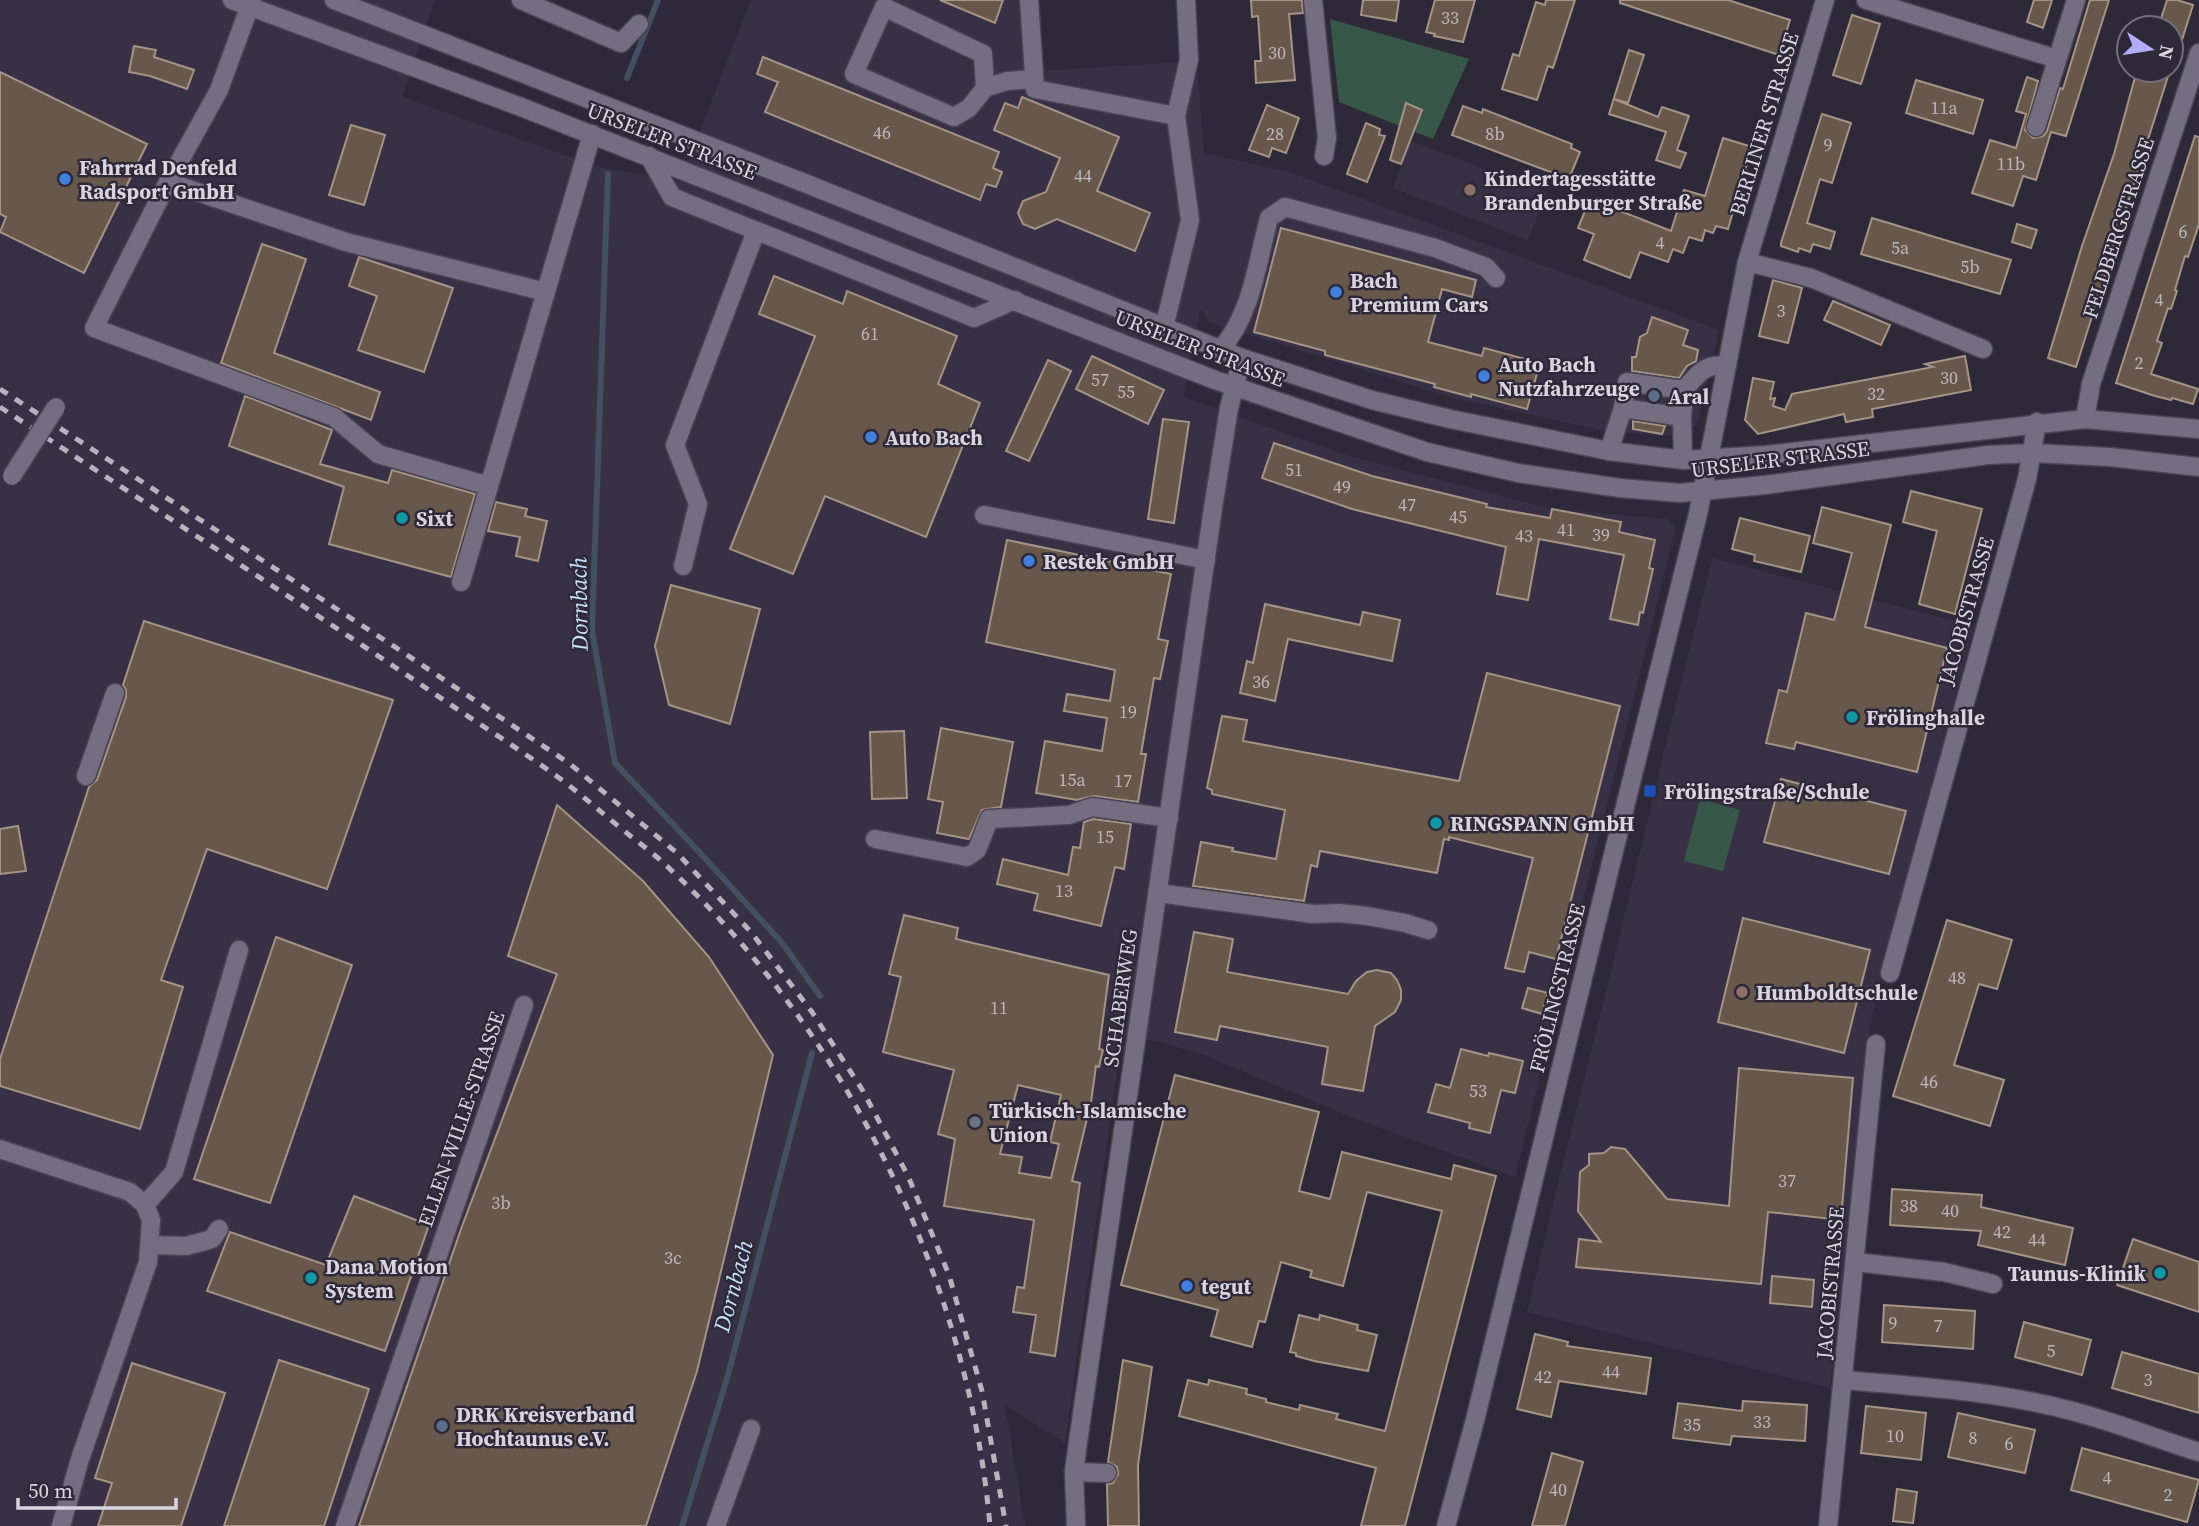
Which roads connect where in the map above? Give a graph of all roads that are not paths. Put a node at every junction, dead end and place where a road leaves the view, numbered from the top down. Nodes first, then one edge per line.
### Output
1 (334, 0) edge
2 (521, 0) edge
3 (1029, 0) edge
4 (1186, 0) edge
5 (1313, 0) edge
6 (1825, 0) edge
7 (1866, 0) edge
8 (2076, 0) edge
9 (245, 2) edge
10 (639, 24) dead end
11 (2199, 53) edge
12 (2057, 59) junction
13 (1034, 79) junction
14 (985, 88) junction
15 (1175, 116) junction
16 (2036, 127) dead end
17 (592, 134) junction
18 (649, 156) junction
19 (1324, 156) dead end
20 (168, 182) junction
21 (756, 231) junction
22 (1747, 262) junction
23 (1496, 278) dead end
24 (546, 292) junction
25 (1015, 300) junction
26 (1164, 328) junction
27 (1220, 349) junction
28 (1983, 349) dead end
29 (1242, 358) junction
30 (1727, 366) junction
31 (1235, 387) junction
32 (1684, 390) junction
33 (56, 407) dead end
34 (1623, 408) junction
35 (1682, 417) junction
36 (2085, 419) junction
37 (2037, 422) junction
38 (2199, 429) edge
39 (1609, 451) junction
40 (2033, 453) junction
41 (1709, 459) junction
42 (1684, 460) junction
43 (2199, 467) edge
44 (12, 476) dead end
45 (489, 486) junction
46 (1703, 493) junction
47 (984, 515) dead end
48 (1206, 560) junction
49 (683, 566) dead end
50 (461, 582) dead end
51 (115, 693) dead end
52 (86, 776) dead end
53 (1169, 818) junction
54 (874, 839) dead end
55 (1158, 893) junction
56 (1428, 930) dead end
57 (239, 950) dead end
58 (1890, 973) dead end
59 (524, 1005) dead end
60 (1876, 1044) dead end
61 (0, 1149) edge
62 (145, 1205) junction
63 (219, 1229) dead end
64 (150, 1245) junction
65 (1854, 1262) junction
66 (1993, 1284) dead end
67 (1844, 1380) junction
68 (751, 1429) dead end
69 (2199, 1452) edge
70 (1074, 1472) junction
71 (1107, 1473) dead end
72 (61, 1526) edge
73 (345, 1526) edge
74 (716, 1526) edge
75 (1076, 1526) edge
76 (1446, 1526) edge
77 (1828, 1526) edge

1 - 26 street, URSELER STRASSE
2 - 10 street
3 - 13 street
4 - 15 street
5 - 19 street
6 - 22 street, BERLINER STRASSE
7 - 12 street
8 - 12 street
9 - 17 street, URSELER STRASSE
9 - 20 street
11 - 36 street, FELDBERGSTRASSE
12 - 16 street
13 - 14 street
13 - 15 street
14 - 14 street
15 - 26 street
17 - 18 street, URSELER STRASSE
17 - 24 street
18 - 21 street
18 - 25 street, URSELER STRASSE
20 - 24 street
20 - 45 street
21 - 25 street
21 - 49 street
22 - 28 street
22 - 30 street, BERLINER STRASSE
23 - 27 street
24 - 45 street
25 - 31 street, URSELER STRASSE
26 - 27 street, URSELER STRASSE
27 - 29 street, URSELER STRASSE
29 - 31 street, SCHABERWEG
29 - 39 street, URSELER STRASSE
30 - 32 street
30 - 41 street, BERLINER STRASSE
31 - 46 street, URSELER STRASSE
31 - 48 street, SCHABERWEG
32 - 34 street
32 - 35 street
33 - 44 street, bridge
34 - 35 street
34 - 39 street
35 - 42 street
36 - 37 street, URSELER STRASSE
36 - 38 street, URSELER STRASSE
37 - 40 street, JACOBISTRASSE
37 - 41 street, URSELER STRASSE
39 - 42 street, URSELER STRASSE
40 - 43 street, URSELER STRASSE
40 - 46 street, URSELER STRASSE
40 - 58 street, JACOBISTRASSE
41 - 42 street, URSELER STRASSE
41 - 46 street, FRÖLINGSTRASSE
45 - 50 street
46 - 76 street, FRÖLINGSTRASSE
47 - 48 street
48 - 53 street, SCHABERWEG
51 - 52 street
53 - 54 street
53 - 55 street, SCHABERWEG
55 - 56 street
55 - 70 street, SCHABERWEG
57 - 62 street
59 - 73 street, ELLEN-WILLE-STRASSE
60 - 65 street, JACOBISTRASSE
61 - 62 street
62 - 64 street
63 - 64 street
64 - 72 street
65 - 66 street
65 - 67 street, JACOBISTRASSE
67 - 69 street
67 - 77 street, JACOBISTRASSE
68 - 74 street
70 - 71 street
70 - 75 street, SCHABERWEG

